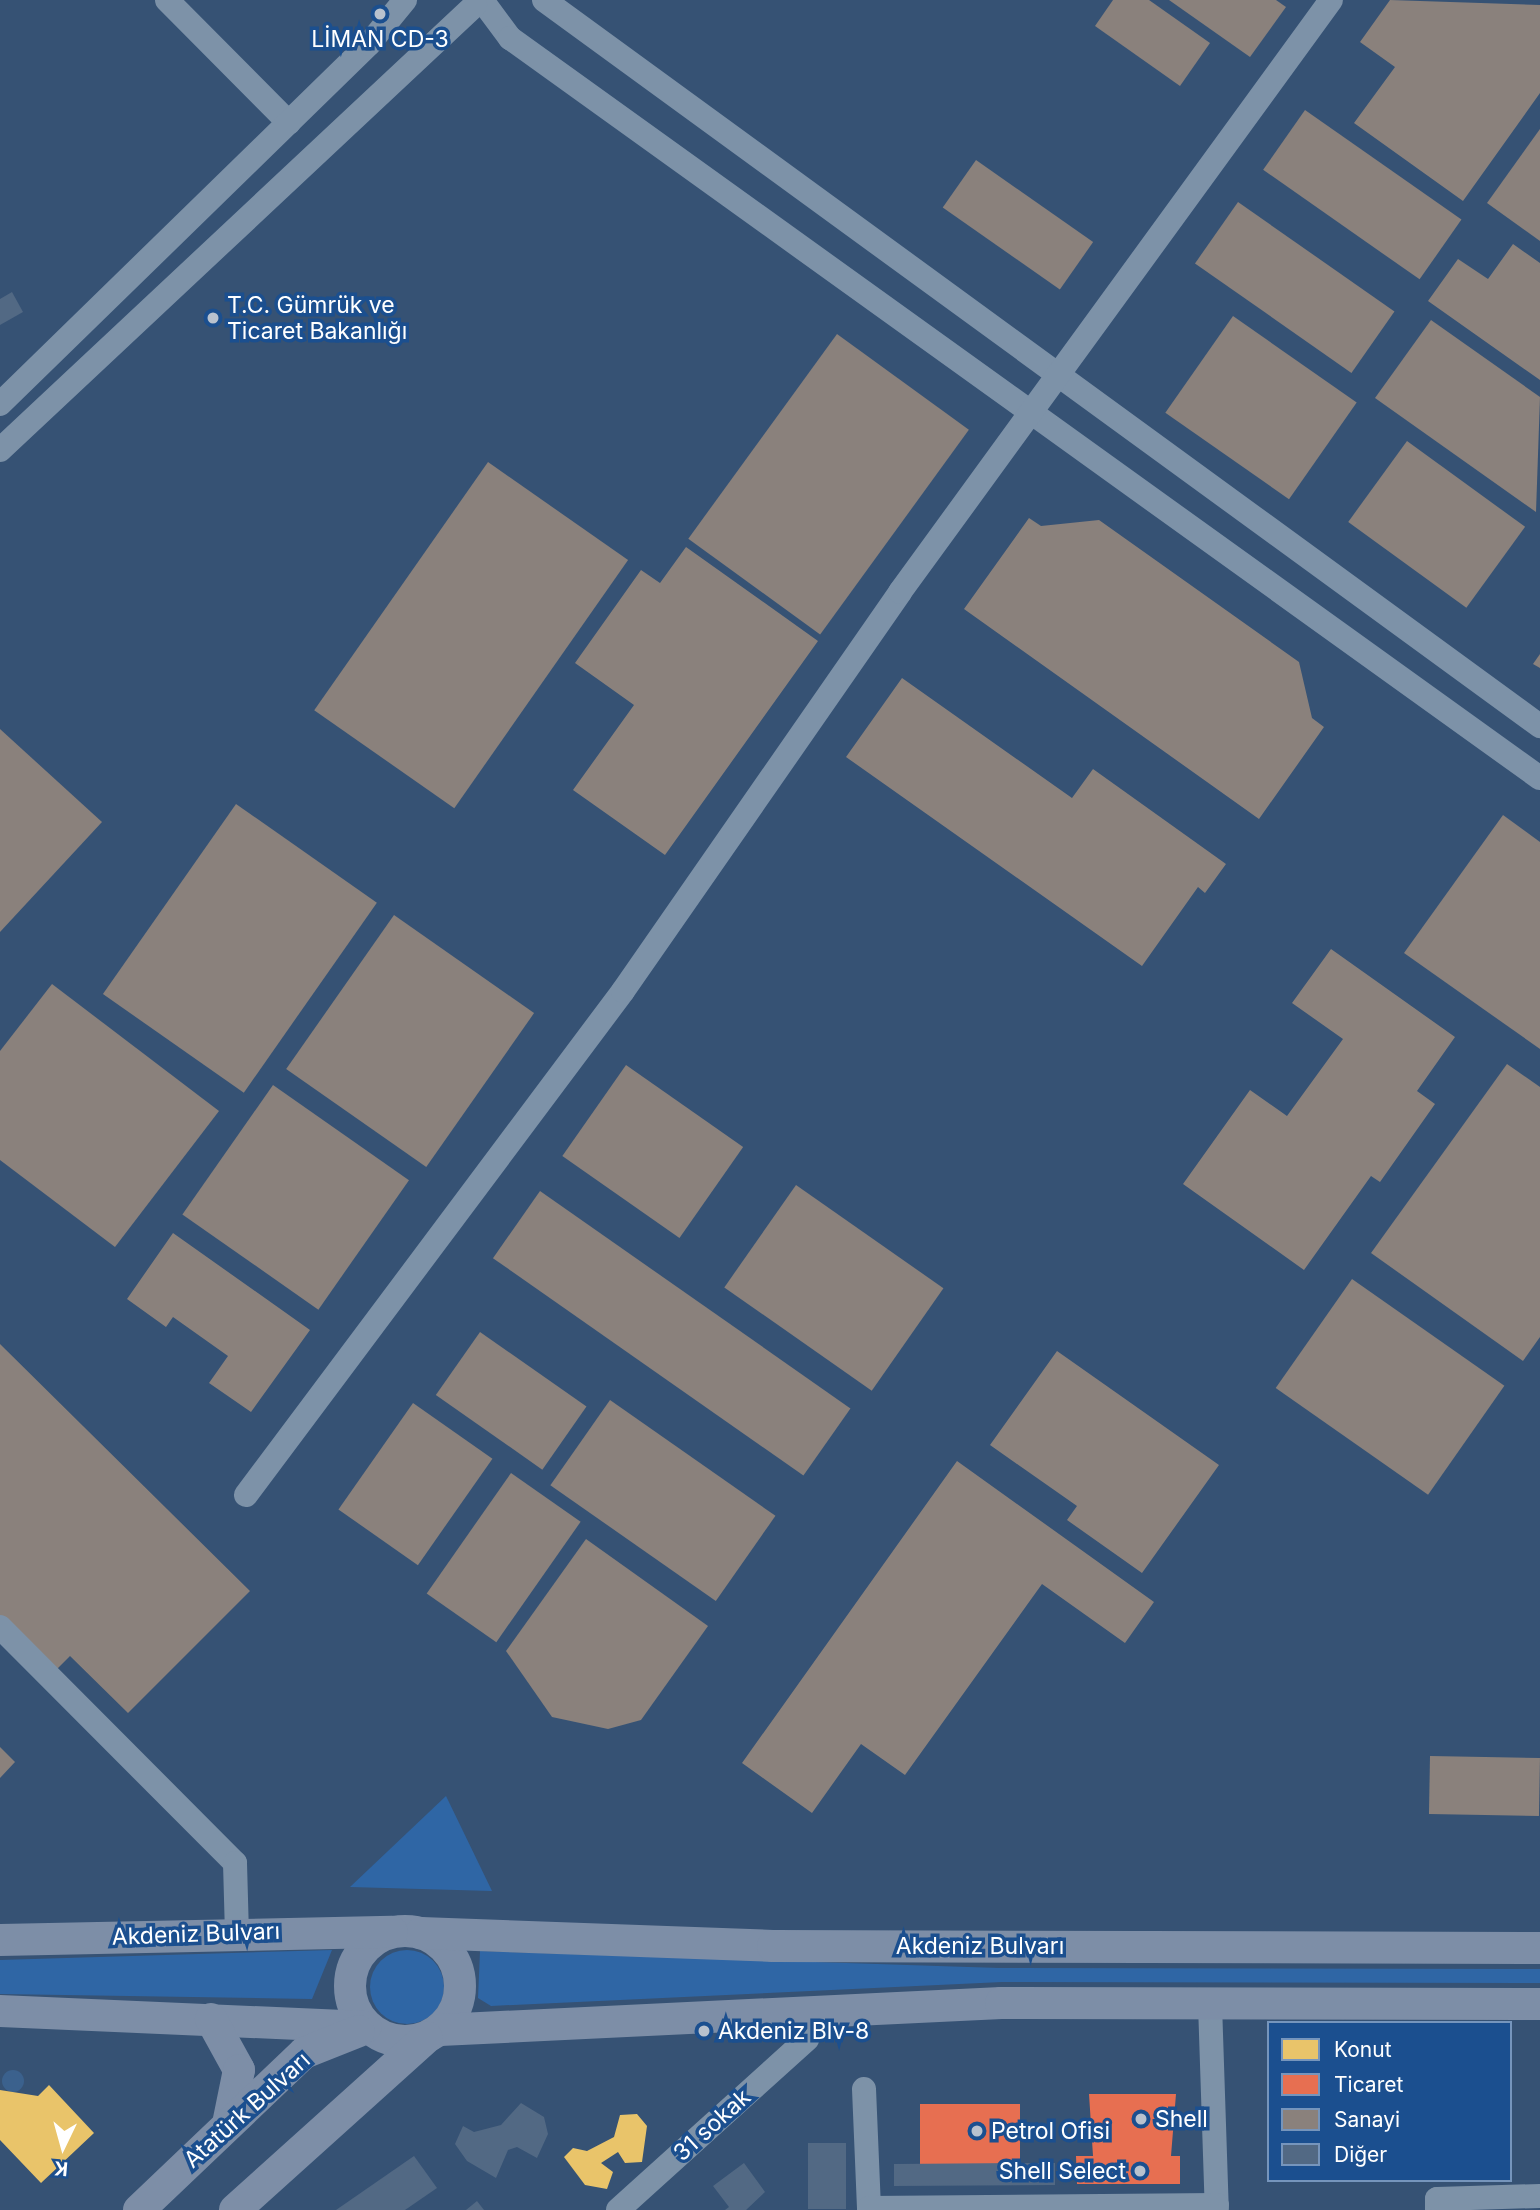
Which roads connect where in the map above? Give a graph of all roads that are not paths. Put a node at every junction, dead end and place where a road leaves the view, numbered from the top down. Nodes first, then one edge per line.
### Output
1 (167, 0) edge
2 (405, 0) edge
3 (544, 0) edge
4 (1331, 0) edge
5 (475, 2) edge
6 (289, 122) junction
7 (836, 218) junction
8 (811, 250) junction
9 (1058, 378) junction
10 (0, 404) edge
11 (1030, 416) junction
12 (0, 450) edge
13 (1540, 726) edge
14 (1540, 778) edge
15 (246, 1496) dead end
16 (0, 1627) edge
17 (237, 1933) junction
18 (406, 1933) junction
19 (0, 1940) edge
20 (1540, 1948) edge
21 (1210, 2004) junction
22 (1540, 2004) edge
23 (0, 2011) edge
24 (211, 2020) junction
25 (366, 2027) junction
26 (434, 2034) junction
27 (807, 2039) dead end
28 (864, 2089) dead end
29 (228, 2124) junction
30 (1540, 2196) edge
31 (1217, 2208) edge
32 (869, 2209) edge
33 (139, 2210) edge
34 (235, 2210) edge
35 (618, 2210) edge
36 (1437, 2210) edge

1 - 6 street
2 - 6 street
3 - 7 street
4 - 9 street
5 - 8 street
5 - 12 street
6 - 10 street
7 - 8 street
7 - 9 street
8 - 11 street
9 - 11 street
9 - 13 street
11 - 14 street
11 - 15 street
16 - 17 street
17 - 18 main road, Akdeniz Bulvarı
17 - 19 main road, Akdeniz Bulvarı
18 - 20 main road, Akdeniz Bulvarı
18 - 25 main road
18 - 26 main road
21 - 22 main road
21 - 26 main road
21 - 31 street
23 - 24 main road
24 - 25 main road
24 - 29 main road
25 - 26 main road
25 - 29 main road, Atatürk Bulvarı
26 - 34 main road
27 - 35 street, 31 sokak
28 - 32 street
29 - 33 main road, Atatürk Bulvarı
30 - 36 street
31 - 32 street

